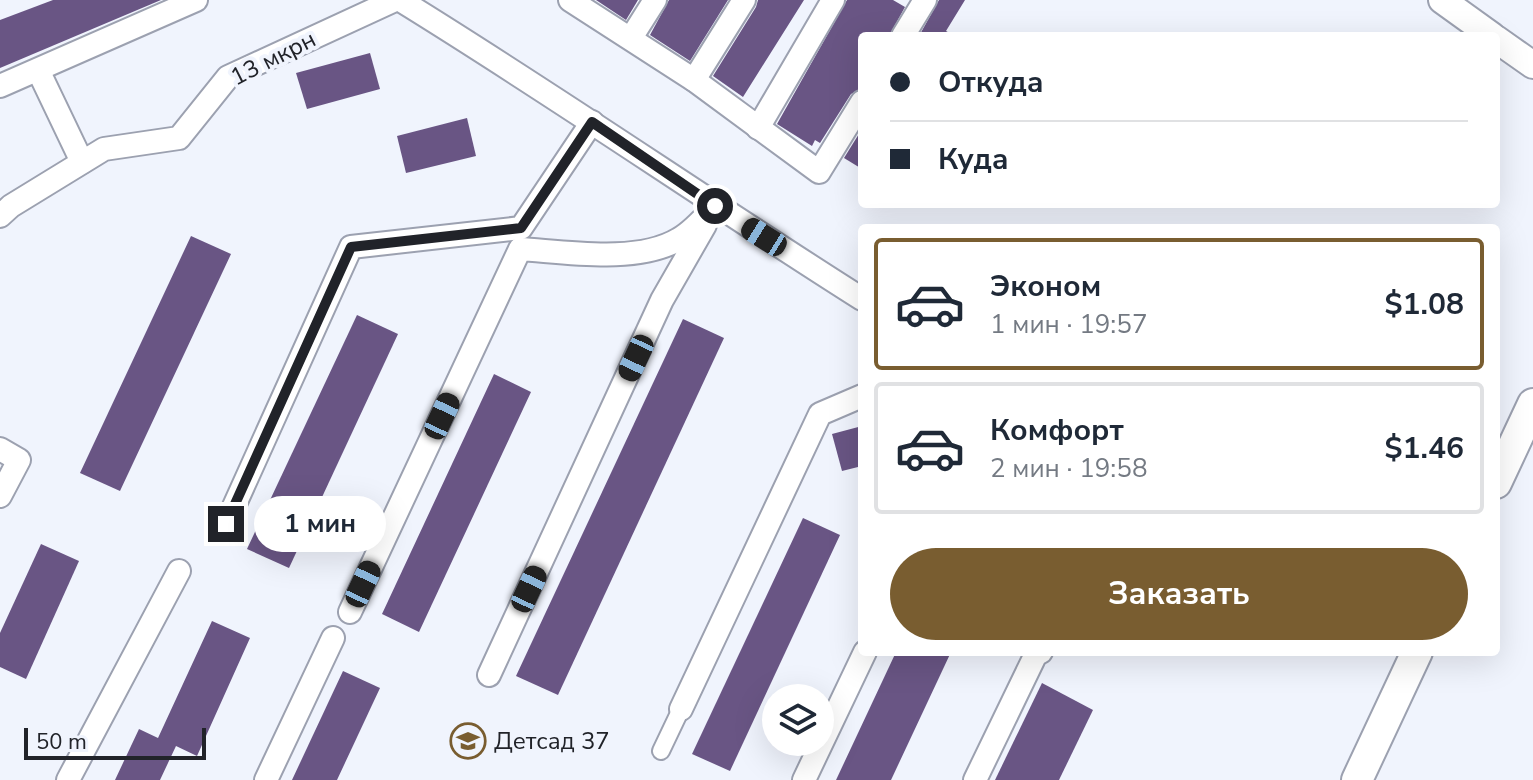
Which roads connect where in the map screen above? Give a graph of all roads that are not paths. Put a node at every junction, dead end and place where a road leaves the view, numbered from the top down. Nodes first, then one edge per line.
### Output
1 (196, 0) edge
2 (397, 0) edge
3 (570, 0) edge
4 (655, 0) edge
5 (744, 0) edge
6 (833, 0) edge
7 (925, 0) edge
8 (1442, 0) edge
9 (905, 32) edge
10 (1487, 32) edge
11 (631, 38) junction
12 (1500, 41) edge
13 (1533, 65) edge
14 (38, 70) junction
15 (694, 80) junction
16 (0, 86) edge
17 (858, 109) edge
18 (592, 122) junction
19 (758, 128) junction
20 (82, 162) junction
21 (715, 206) junction
22 (0, 216) edge
23 (858, 296) edge
24 (858, 398) edge
25 (1533, 404) edge
26 (0, 449) edge
27 (1500, 474) edge
28 (0, 496) edge
29 (226, 524) dead end
30 (179, 571) dead end
31 (350, 612) dead end
32 (333, 638) dead end
33 (863, 656) edge
34 (1035, 656) edge
35 (1413, 656) edge
36 (489, 675) dead end
37 (681, 709) joint
38 (661, 751) dead end
39 (68, 780) edge
40 (266, 780) edge
41 (804, 780) edge
42 (975, 780) edge
43 (1357, 780) edge

1 - 14 street
2 - 18 street
2 - 20 street, 13 мкрн
3 - 11 street
4 - 11 street
5 - 15 street
6 - 19 street
7 - 9 street
8 - 10 street
11 - 15 street
12 - 13 street
14 - 16 street
14 - 20 street
15 - 19 street
17 - 19 street
18 - 21 street
18 - 29 street
20 - 22 street, 13 мкрн
21 - 23 street
21 - 31 street
21 - 36 street
24 - 37 street
25 - 27 main road
26 - 28 street
30 - 39 street
32 - 40 street
33 - 41 street
34 - 42 street
35 - 43 main road
37 - 38 street

